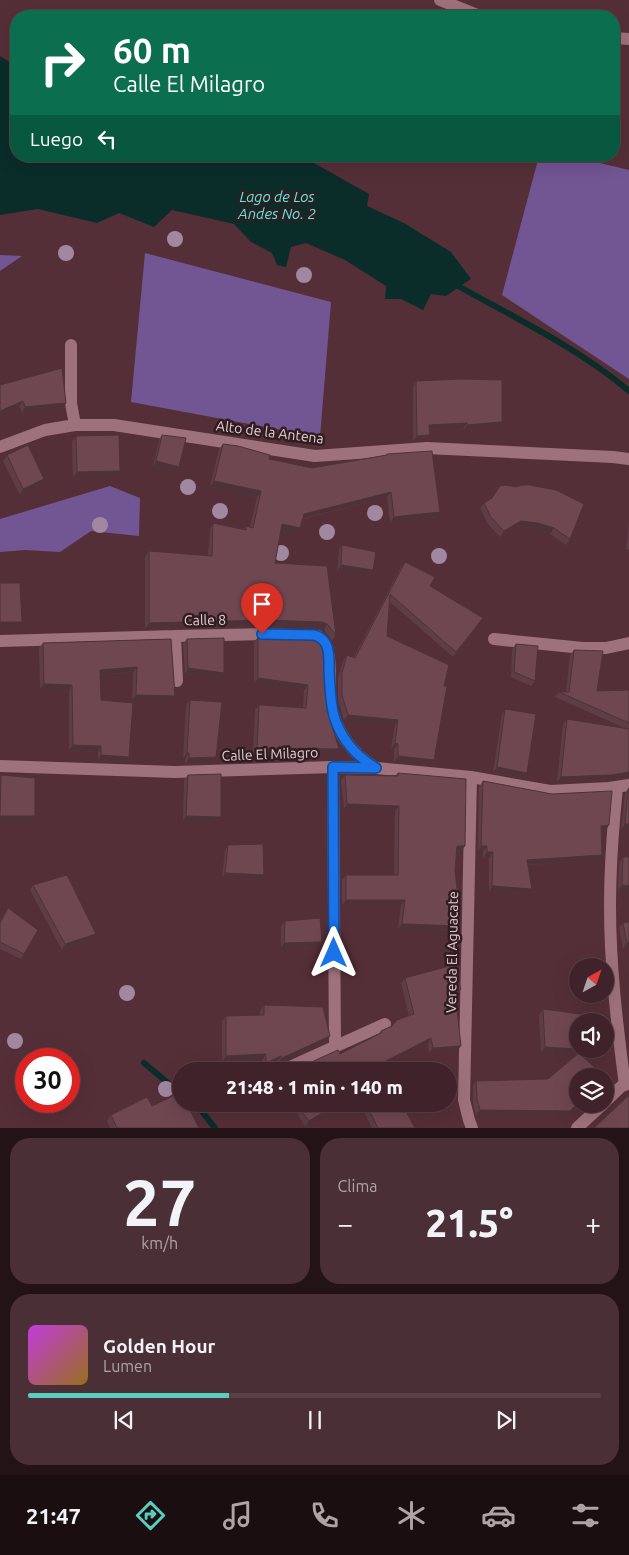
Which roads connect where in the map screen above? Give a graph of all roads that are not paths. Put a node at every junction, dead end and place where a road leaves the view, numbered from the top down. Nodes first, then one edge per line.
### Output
1 (440, 0) edge
2 (465, 10) edge
3 (71, 345) dead end
4 (75, 425) junction
5 (0, 447) edge
6 (629, 459) edge
7 (175, 636) junction
8 (494, 639) dead end
9 (0, 641) edge
10 (629, 643) edge
11 (176, 680) edge
12 (0, 766) edge
13 (333, 767) junction
14 (376, 768) junction
15 (471, 777) junction
16 (623, 786) edge
17 (384, 1024) dead end
18 (335, 1047) junction
19 (301, 1062) edge
20 (627, 1082) edge
21 (614, 1094) edge
22 (593, 1113) edge
23 (472, 1128) edge
24 (577, 1128) edge

1 - 2 street
3 - 4 street
4 - 5 street, Alto de la Antena
4 - 6 street, Alto de la Antena
7 - 9 street, Calle 8
7 - 11 street
7 - 14 street, Calle 8
8 - 10 street
12 - 13 street, Calle El Milagro
13 - 14 street, Calle El Milagro
13 - 18 street
14 - 15 street, Calle El Milagro
15 - 16 street, Calle El Milagro
15 - 23 street, Vereda El Aguacate
16 - 20 street
17 - 18 street
18 - 19 street
20 - 21 street
22 - 24 street

